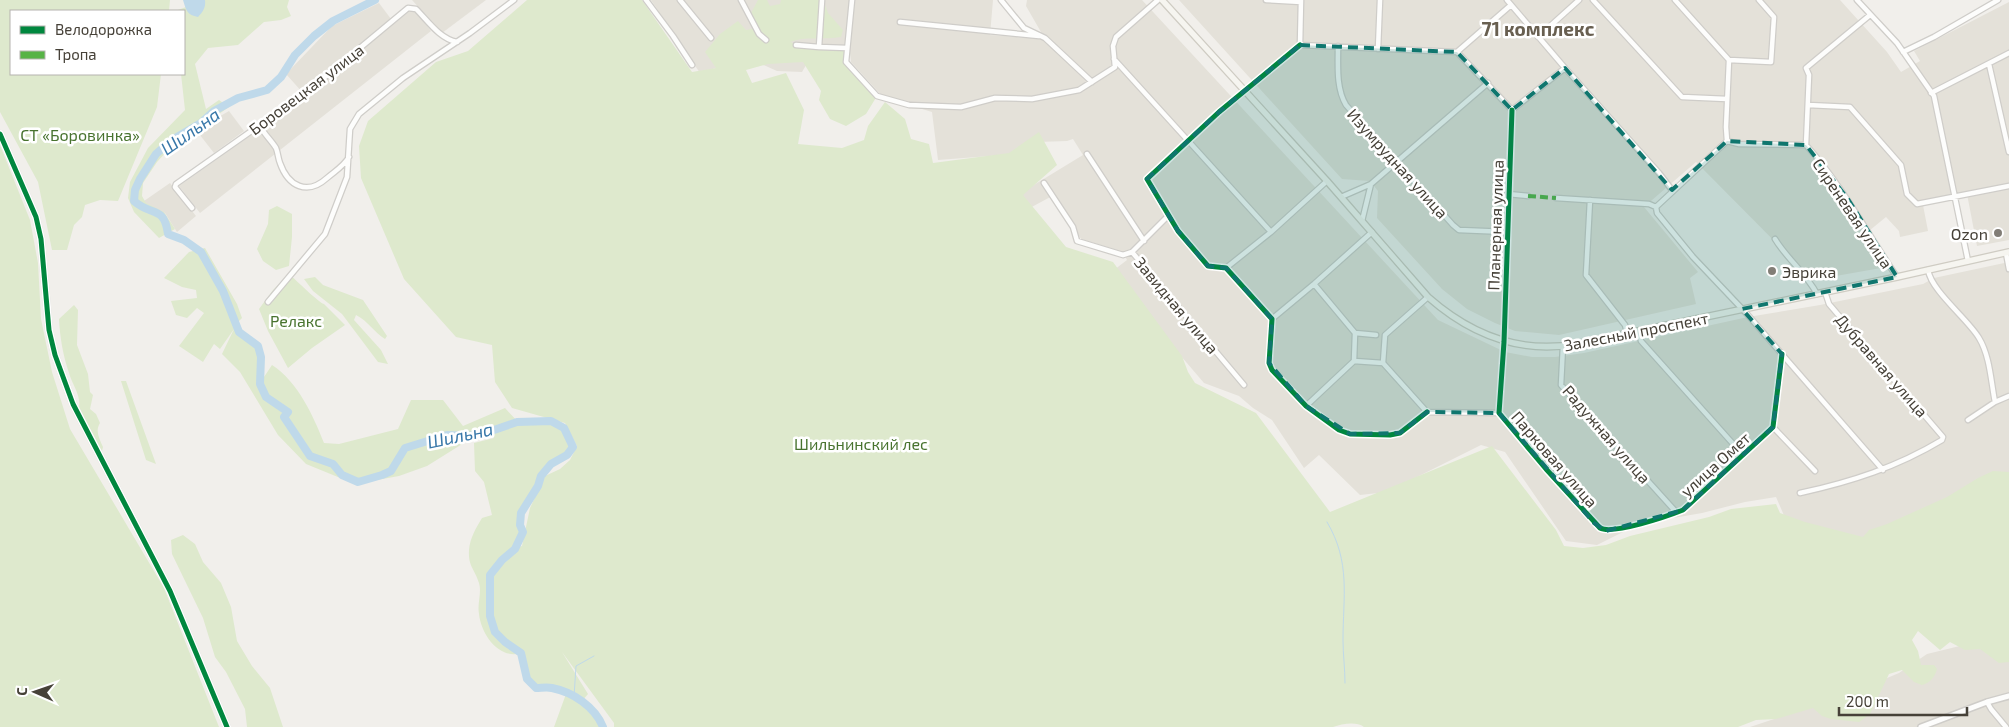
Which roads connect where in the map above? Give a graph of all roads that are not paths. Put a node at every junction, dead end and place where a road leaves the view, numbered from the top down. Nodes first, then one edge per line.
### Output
1 (514, 0) edge
2 (646, 0) edge
3 (680, 0) edge
4 (741, 0) edge
5 (822, 0) edge
6 (852, 0) edge
7 (1001, 0) edge
8 (1158, 0) edge
9 (1162, 0) edge
10 (1266, 0) edge
11 (1380, 0) edge
12 (1507, 0) edge
13 (1579, 0) edge
14 (1593, 0) edge
15 (1675, 0) edge
16 (1759, 0) edge
17 (1857, 0) edge
18 (1998, 0) edge
19 (1301, 1) edge
20 (1511, 5) junction
21 (1870, 15) junction
22 (900, 22) dead end
23 (1024, 28) junction
24 (1013, 33) junction
25 (1039, 36) junction
26 (711, 38) dead end
27 (1538, 38) junction
28 (766, 40) dead end
29 (457, 42) junction
30 (796, 45) dead end
31 (1300, 45) junction
32 (1338, 46) junction
33 (820, 47) junction
34 (847, 48) junction
35 (1378, 49) junction
36 (1457, 52) junction
37 (1903, 52) junction
38 (2009, 53) edge
39 (1114, 59) junction
40 (1729, 60) junction
41 (1989, 64) junction
42 (692, 65) dead end
43 (1565, 68) junction
44 (1092, 82) junction
45 (1488, 83) junction
46 (1245, 91) junction
47 (1931, 93) junction
48 (1727, 99) junction
49 (1808, 105) junction
50 (1512, 110) junction
51 (260, 126) junction
52 (0, 134) edge
53 (1727, 141) junction
54 (1188, 142) junction
55 (1806, 146) junction
56 (2009, 152) edge
57 (1086, 154) dead end
58 (349, 156) junction
59 (1396, 162) junction
60 (1327, 181) junction
61 (1044, 183) dead end
62 (1371, 184) junction
63 (2009, 186) edge
64 (1672, 190) junction
65 (1508, 194) junction
66 (1528, 196) dead end
67 (1341, 197) junction
68 (1955, 197) junction
69 (1556, 198) dead end
70 (1590, 200) junction
71 (1656, 206) junction
72 (192, 208) dead end
73 (1169, 215) junction
74 (1362, 221) junction
75 (1271, 232) junction
76 (1372, 232) junction
77 (1507, 232) junction
78 (1775, 238) dead end
79 (1144, 241) junction
80 (1132, 252) junction
81 (2007, 252) edge
82 (1968, 261) junction
83 (1226, 268) junction
84 (2009, 269) edge
85 (1928, 270) junction
86 (1897, 277) junction
87 (1314, 284) junction
88 (1826, 292) junction
89 (1817, 294) junction
90 (1428, 297) junction
91 (268, 302) dead end
92 (1742, 309) junction
93 (1272, 319) junction
94 (1639, 331) junction
95 (1355, 333) junction
96 (1627, 333) junction
97 (1376, 335) dead end
98 (1504, 342) junction
99 (1563, 346) junction
100 (1782, 354) junction
101 (1354, 361) junction
102 (1383, 363) junction
103 (1244, 385) dead end
104 (2009, 396) edge
105 (1995, 402) junction
106 (1306, 406) junction
107 (1427, 412) junction
108 (1499, 413) junction
109 (1968, 420) dead end
110 (1773, 427) junction
111 (1743, 455) junction
112 (1882, 470) junction
113 (1815, 471) dead end
114 (1800, 493) dead end
115 (1677, 512) junction
116 (1600, 528) joint
117 (2009, 696) edge
118 (1987, 702) junction
119 (226, 727) edge
120 (1920, 727) edge
121 (2006, 727) edge

1 - 29 street
2 - 42 street
3 - 26 street
4 - 28 street
5 - 33 street
6 - 34 street
7 - 23 street
8 - 39 street
9 - 46 main road, Залесный проспект
10 - 19 street
11 - 35 street
12 - 20 street
13 - 27 street
14 - 48 street
15 - 40 street
16 - 40 street
17 - 21 street
18 - 37 street
19 - 31 street
20 - 27 street
20 - 36 street
21 - 37 street
21 - 49 street
22 - 24 street
23 - 24 street
23 - 25 street
24 - 25 street
25 - 44 street
27 - 43 street
29 - 51 street, Боровецкая улица
29 - 58 street
30 - 33 street
31 - 32 street
31 - 46 street
32 - 35 street
32 - 59 street, Изумрудная улица
33 - 34 street
34 - 44 street
35 - 36 street
36 - 45 street
37 - 47 street
38 - 41 street
39 - 44 street
39 - 54 street
40 - 48 street
41 - 47 street
41 - 56 street
43 - 50 street
43 - 64 street
45 - 50 street
45 - 59 street
46 - 54 street
46 - 60 main road, Залесный проспект
47 - 68 street
48 - 53 street
49 - 55 street
49 - 68 street
50 - 65 street, Планерная улица
51 - 58 street
51 - 72 street, Боровецкая улица
52 - 119 street
53 - 55 street, Сиреневая улица
53 - 64 street
54 - 73 street
54 - 75 street
55 - 86 street, Сиреневая улица
57 - 79 street, Завидная улица
58 - 91 street
59 - 62 street
59 - 77 street, Изумрудная улица
60 - 67 main road, Залесный проспект
60 - 75 street
61 - 80 street, Завидная улица
62 - 67 street
62 - 74 street
63 - 68 street
64 - 71 street
65 - 66 street
65 - 77 street, Планерная улица
67 - 74 main road, Залесный проспект
68 - 82 street
69 - 70 street
70 - 71 street
70 - 96 street
71 - 92 street
73 - 79 street
73 - 83 street
74 - 76 main road, Залесный проспект
75 - 83 street
76 - 87 street
76 - 90 main road, Залесный проспект
77 - 98 street, Планерная улица
78 - 89 street
79 - 80 street
80 - 103 street, Завидная улица
81 - 82 main road, Залесный проспект
81 - 84 street
82 - 85 main road, Залесный проспект
83 - 93 street
85 - 86 main road, Залесный проспект
85 - 105 street
86 - 88 main road, Залесный проспект
87 - 93 street
87 - 95 street
88 - 89 main road, Залесный проспект
88 - 112 street, Дубравная улица
89 - 92 main road, Залесный проспект
90 - 98 main road, Залесный проспект
90 - 102 street
92 - 94 main road, Залесный проспект
92 - 100 street
93 - 106 street
94 - 96 main road, Залесный проспект
94 - 111 street
95 - 97 street
95 - 101 street
96 - 99 main road, Залесный проспект
98 - 99 main road, Залесный проспект
98 - 108 street, Парковая улица
99 - 115 street, Радужная улица
100 - 110 street, улица Омет
100 - 112 street
101 - 102 street
101 - 106 street
102 - 107 street
104 - 105 street
105 - 109 street
106 - 107 street
107 - 108 street
108 - 116 street, Парковая улица
110 - 111 street, улица Омет
110 - 113 street
111 - 115 street, улица Омет
112 - 114 street
115 - 116 street, улица Омет
117 - 118 street
118 - 120 street
118 - 121 street

